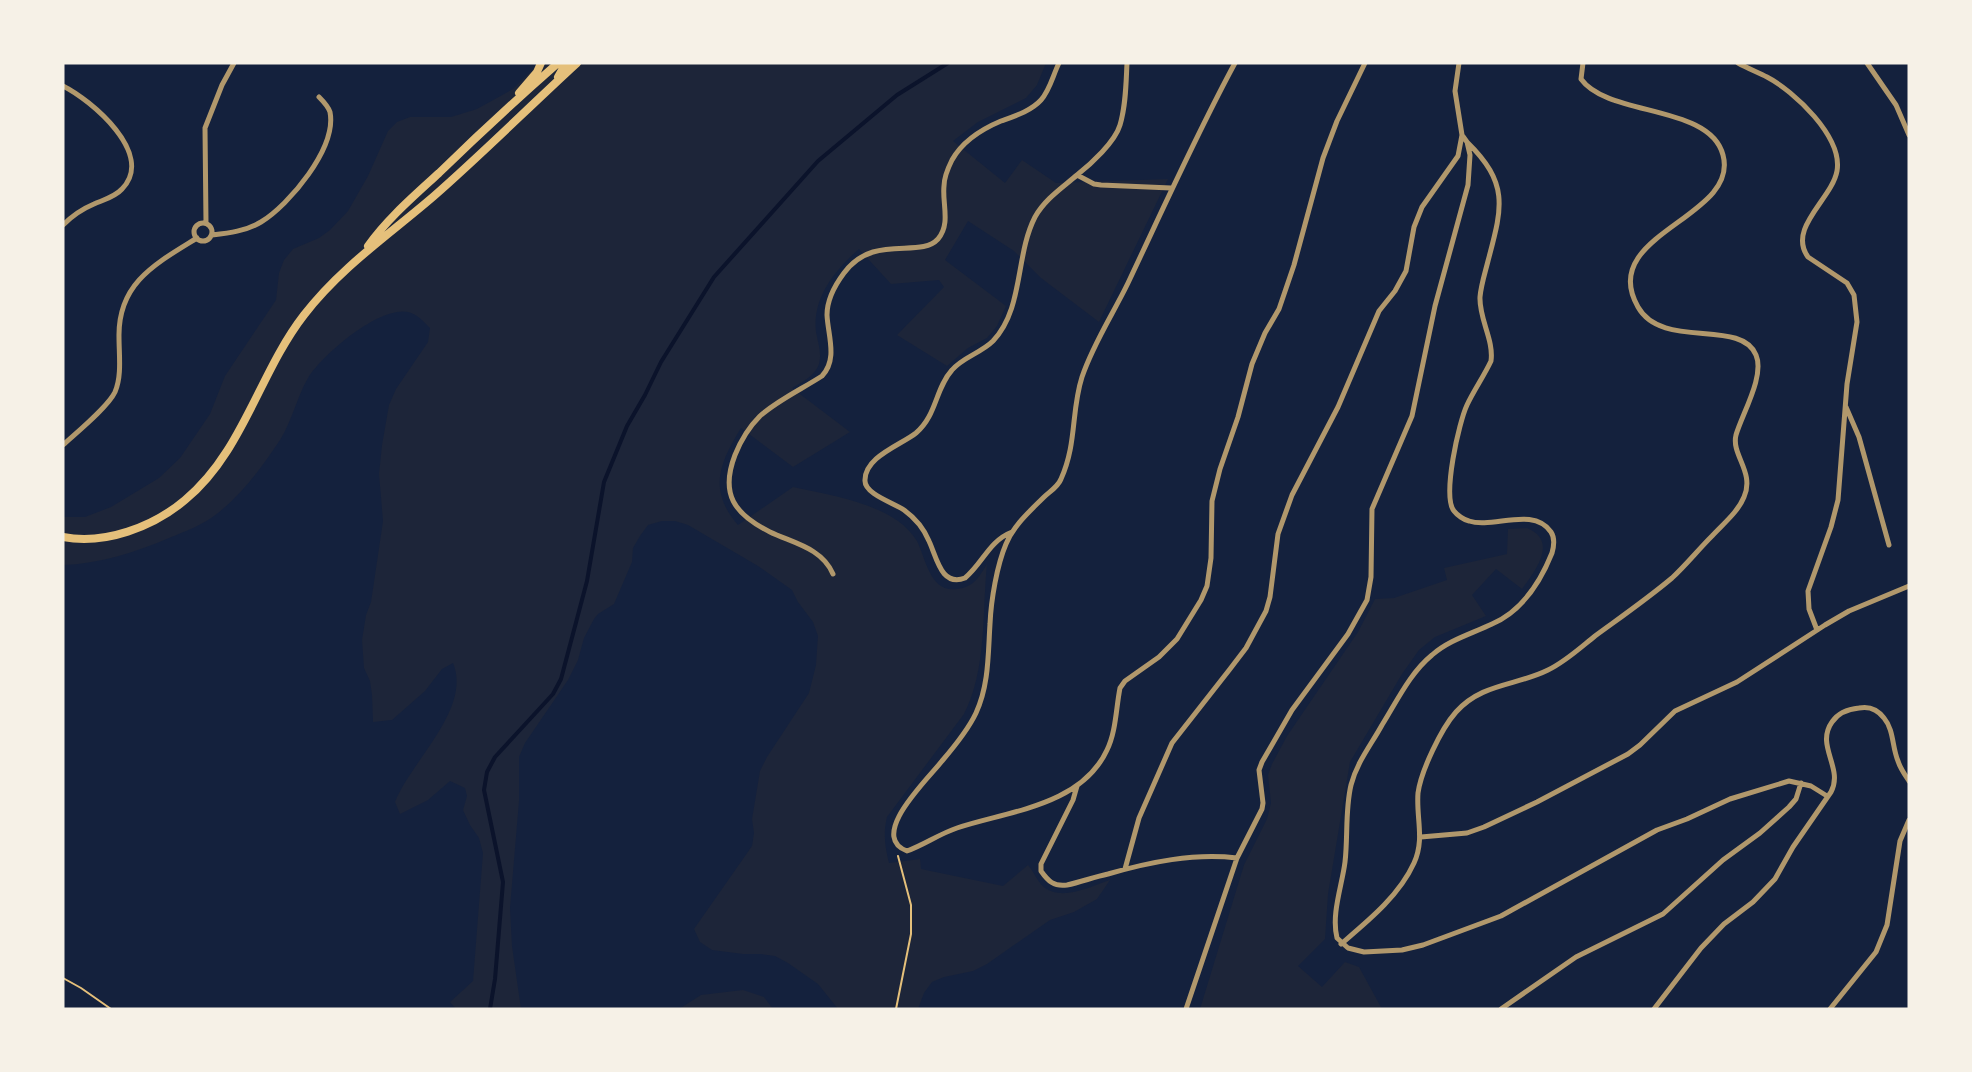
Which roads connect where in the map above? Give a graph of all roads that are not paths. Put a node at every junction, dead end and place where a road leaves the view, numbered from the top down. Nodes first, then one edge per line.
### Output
1 (234, 63) edge
2 (541, 63) edge
3 (558, 63) edge
4 (566, 63) edge
5 (577, 63) edge
6 (1059, 63) edge
7 (1127, 63) edge
8 (1235, 63) edge
9 (1365, 63) edge
10 (1459, 63) edge
11 (1583, 63) edge
12 (1738, 63) edge
13 (1867, 63) edge
14 (63, 86) edge
15 (552, 86) junction
16 (319, 98) dead end
17 (513, 102) junction
18 (1462, 135) junction
19 (1909, 135) edge
20 (1467, 142) junction
21 (1077, 175) junction
22 (1171, 188) junction
23 (206, 223) junction
24 (63, 225) edge
25 (212, 235) junction
26 (197, 238) junction
27 (364, 252) junction
28 (1846, 407) junction
29 (63, 445) edge
30 (1012, 532) junction
31 (63, 537) edge
32 (1889, 545) dead end
33 (833, 574) dead end
34 (1909, 586) edge
35 (1817, 630) junction
36 (1909, 781) edge
37 (1801, 783) junction
38 (1077, 786) junction
39 (1829, 794) junction
40 (1909, 820) edge
41 (1421, 837) junction
42 (1237, 858) junction
43 (1125, 869) junction
44 (1341, 944) junction
45 (1186, 1009) edge
46 (1501, 1009) edge
47 (1654, 1009) edge
48 (1830, 1009) edge

1 - 23 street
2 - 17 main road
3 - 17 main road
4 - 15 main road
5 - 15 main road
6 - 33 street
7 - 21 street
8 - 22 street
9 - 38 street
10 - 18 street
11 - 41 street
12 - 28 street
13 - 19 street
14 - 24 street
15 - 27 main road
16 - 25 street
17 - 27 main road
18 - 20 street
18 - 43 street
20 - 42 street
20 - 44 street
21 - 22 street
21 - 30 street
22 - 30 street
23 - 25 street
23 - 26 street
25 - 26 street
26 - 29 street
27 - 31 main road
28 - 32 street
28 - 35 street
30 - 38 street
34 - 35 street
35 - 41 street
36 - 39 street
37 - 39 street
37 - 44 street
37 - 46 street
38 - 43 street
39 - 47 street
40 - 48 street
41 - 44 street
42 - 43 street
42 - 45 street

